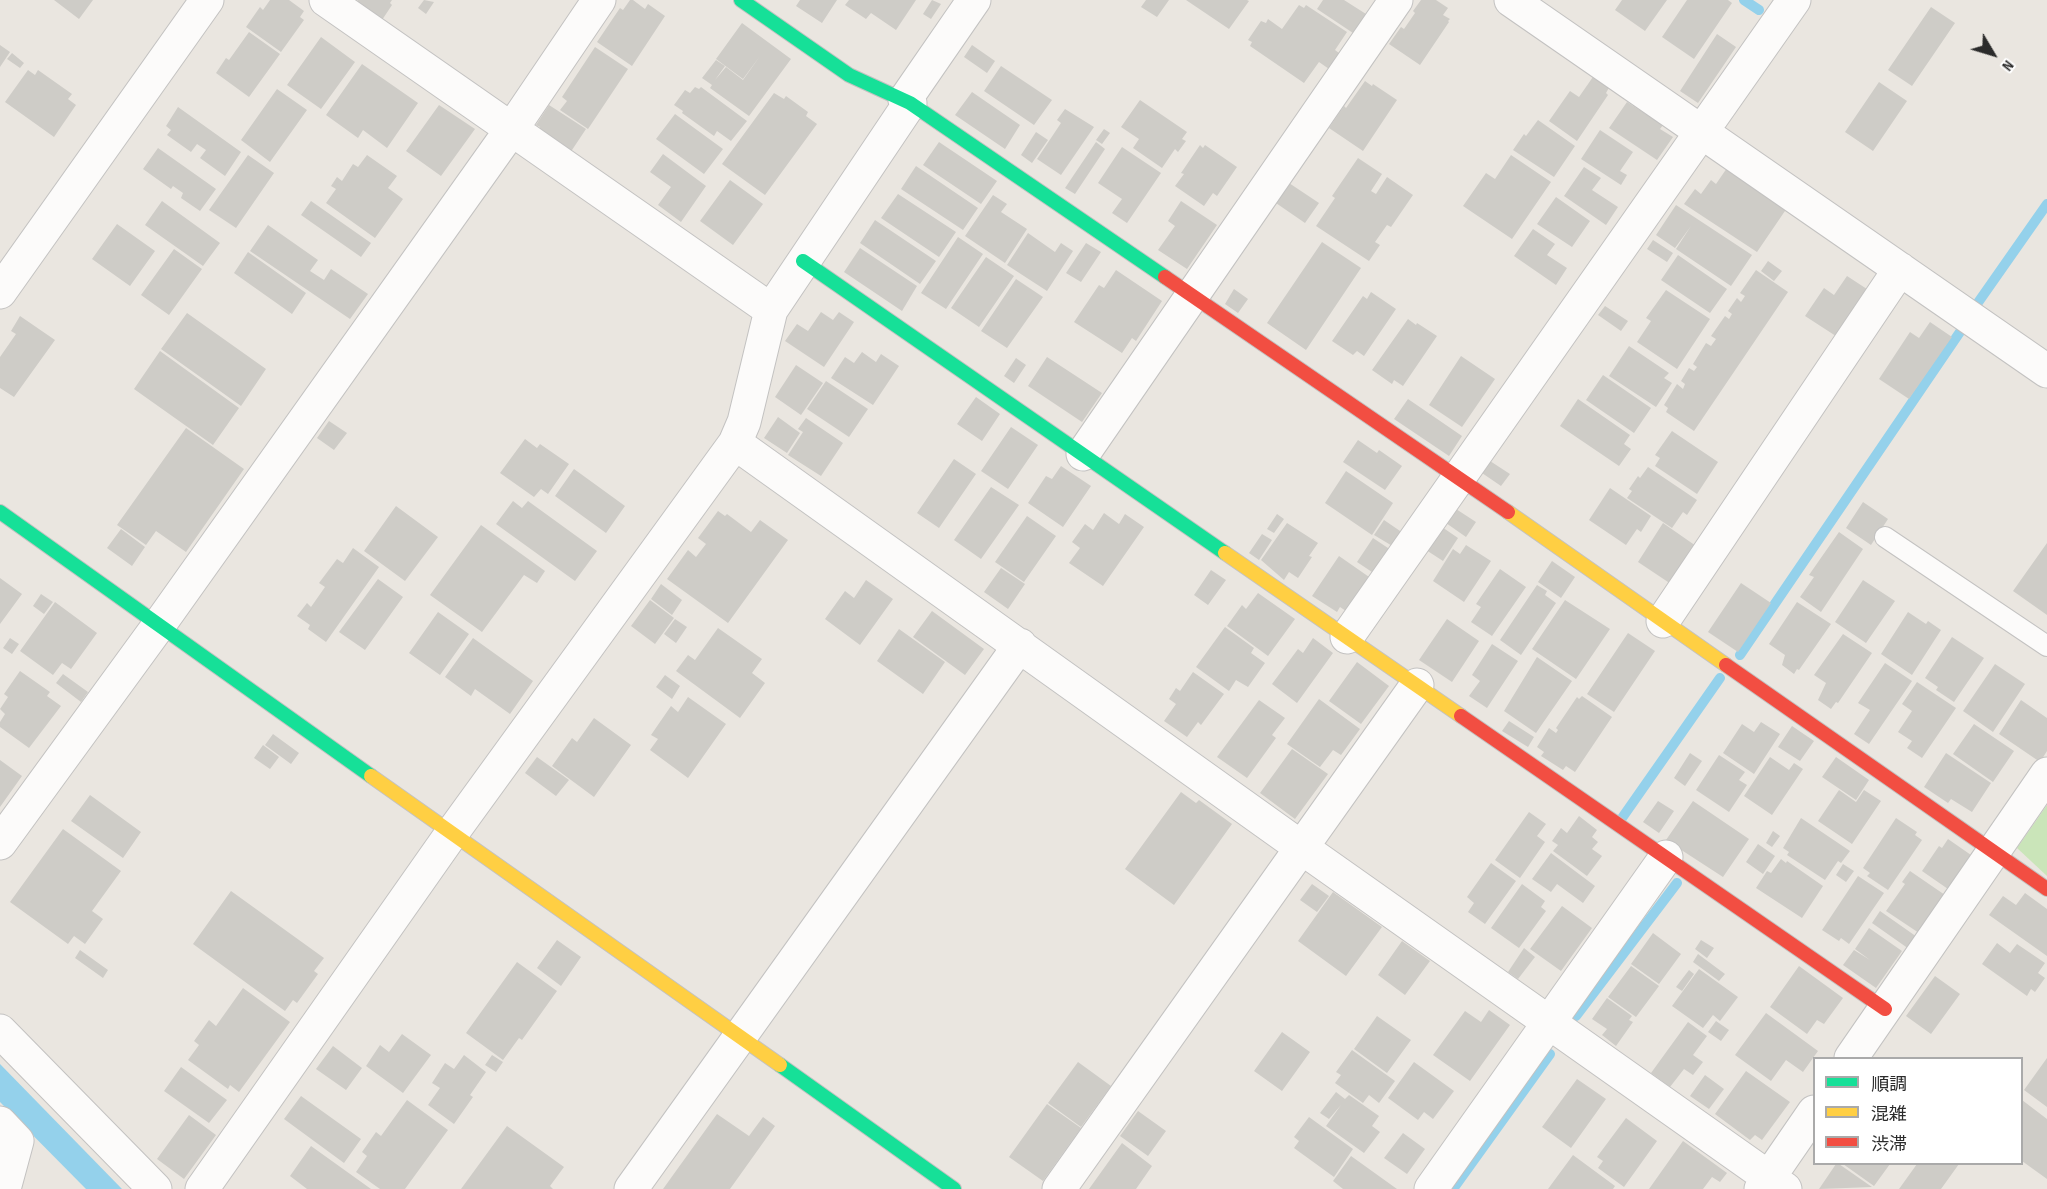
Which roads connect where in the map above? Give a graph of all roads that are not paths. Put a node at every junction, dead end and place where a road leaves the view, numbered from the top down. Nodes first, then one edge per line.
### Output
1 (207, 0) edge
2 (326, 0) edge
3 (599, 0) edge
4 (741, 0) edge
5 (974, 0) edge
6 (1396, 0) edge
7 (1511, 0) edge
8 (1794, 0) edge
9 (908, 101) junction
10 (511, 130) junction
11 (1703, 133) junction
12 (803, 261) junction
13 (1900, 269) junction
14 (0, 292) edge
15 (1192, 296) junction
16 (771, 310) junction
17 (2047, 371) edge
18 (735, 443) junction
19 (1083, 454) junction
20 (1459, 478) junction
21 (0, 512) edge
22 (1885, 537) dead end
23 (1663, 621) junction
24 (159, 626) junction
25 (1347, 637) junction
26 (1020, 645) junction
27 (2047, 646) edge
28 (1417, 685) junction
29 (2047, 774) edge
30 (452, 833) junction
31 (0, 843) edge
32 (1302, 848) junction
33 (1993, 852) junction
34 (1666, 857) junction
35 (2047, 889) edge
36 (1885, 1009) junction
37 (1549, 1023) junction
38 (0, 1031) edge
39 (740, 1037) junction
40 (1852, 1057) edge
41 (1813, 1115) edge
42 (0, 1124) edge
43 (1772, 1185) edge
44 (4, 1189) edge
45 (155, 1189) edge
46 (202, 1189) edge
47 (631, 1189) edge
48 (954, 1189) edge
49 (1059, 1189) edge
50 (1431, 1189) edge

1 - 14 street
2 - 10 street
3 - 10 street
4 - 9 street
5 - 9 street
6 - 15 street
7 - 11 street
8 - 11 street
9 - 12 street
9 - 15 street
10 - 16 street
10 - 24 street
11 - 13 street
11 - 20 street
12 - 16 street
12 - 19 street
13 - 17 street
13 - 23 street
15 - 19 street
15 - 20 street
16 - 18 street
18 - 26 street
18 - 30 street
19 - 25 street
20 - 23 street
20 - 25 street
21 - 24 street
22 - 27 lane
23 - 33 street
24 - 30 street
24 - 31 street
25 - 28 street
26 - 32 street
26 - 39 street
28 - 32 street
28 - 34 street
29 - 33 street
30 - 39 street
30 - 46 street
32 - 37 street
32 - 49 street
33 - 35 street
33 - 36 street
34 - 36 street
34 - 37 street
36 - 40 street
37 - 43 street
37 - 50 street
38 - 45 street
39 - 47 street
39 - 48 street
41 - 43 street
42 - 44 street

